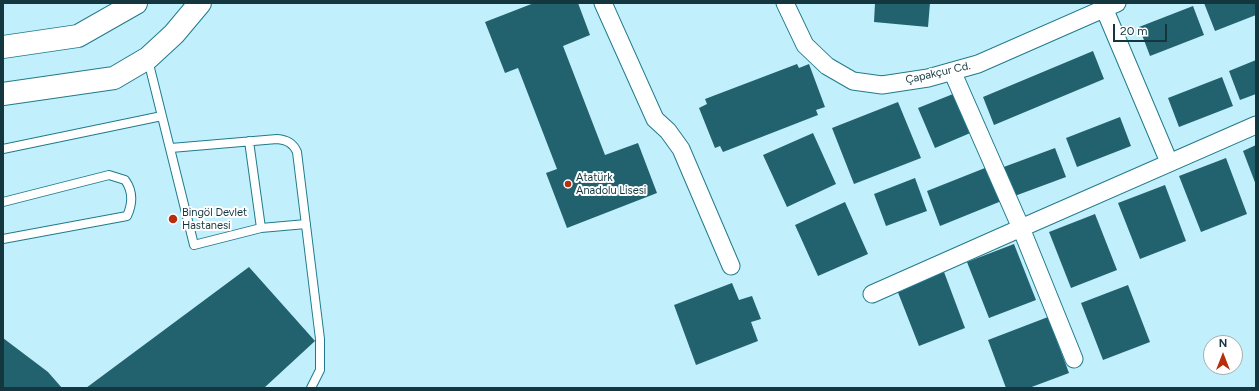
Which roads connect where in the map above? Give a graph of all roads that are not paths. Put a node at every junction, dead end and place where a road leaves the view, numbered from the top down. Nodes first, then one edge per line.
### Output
1 (136, 3) edge
2 (200, 3) edge
3 (603, 3) edge
4 (785, 3) edge
5 (1111, 6) edge
6 (3, 47) edge
7 (148, 58) junction
8 (952, 71) junction
9 (3, 94) edge
10 (162, 116) junction
11 (1256, 125) edge
12 (249, 141) junction
13 (170, 148) junction
14 (3, 149) edge
15 (1169, 162) junction
16 (3, 202) edge
17 (306, 224) junction
18 (261, 228) junction
19 (1021, 228) junction
20 (3, 239) edge
21 (731, 266) dead end
22 (872, 294) dead end
23 (1074, 359) dead end
24 (311, 388) edge

1 - 6 street
2 - 7 street
3 - 21 street
4 - 8 street, Çapakçur Cd.
5 - 8 street, Çapakçur Cd.
5 - 15 street
7 - 9 street
7 - 10 lane
8 - 19 street
10 - 13 lane
10 - 14 lane
11 - 15 street
12 - 13 lane
12 - 17 lane
12 - 18 lane
13 - 18 lane
15 - 19 street
16 - 20 lane
17 - 18 lane
17 - 24 lane
19 - 22 street
19 - 23 street

